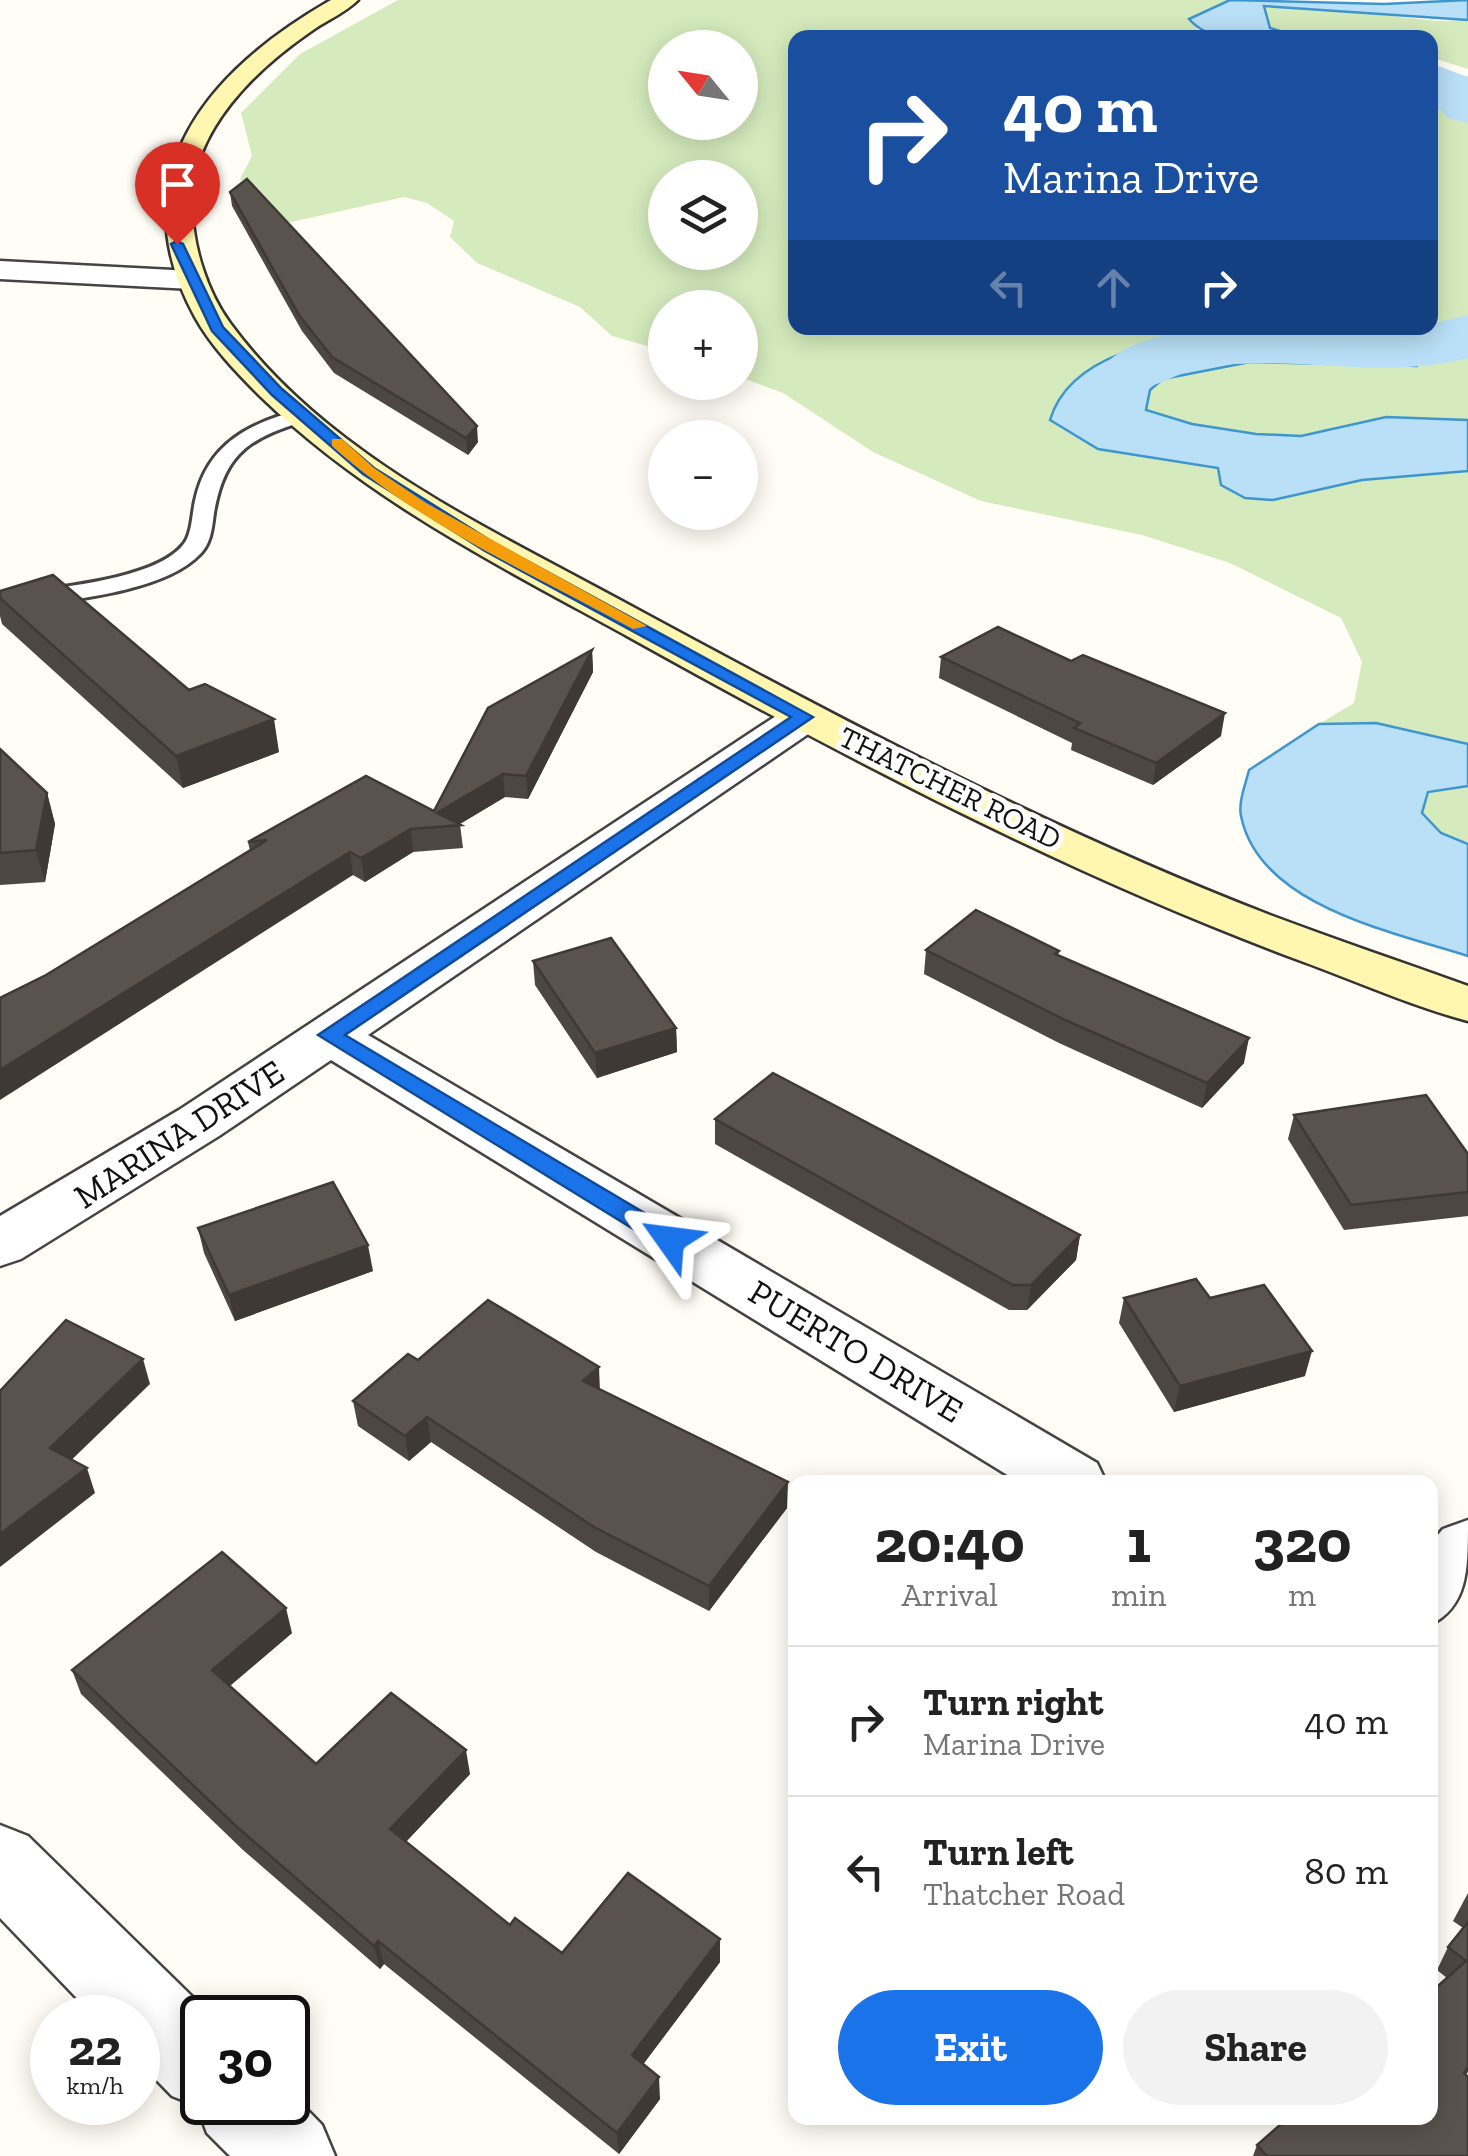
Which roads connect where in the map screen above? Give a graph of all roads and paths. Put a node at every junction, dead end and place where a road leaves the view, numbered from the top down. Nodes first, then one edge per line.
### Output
1 (338, 0) edge
2 (346, 0) edge
3 (0, 270) edge
4 (192, 280) junction
5 (304, 415) junction
6 (0, 603) edge
7 (804, 717) junction
8 (1468, 1004) edge
9 (330, 1035) junction
10 (0, 1244) edge
11 (1061, 1475) edge
12 (1468, 1549) edge
13 (1438, 1585) edge
14 (0, 1862) edge
15 (180, 2044) edge
16 (261, 2125) edge
17 (292, 2156) edge

1 - 2 street
2 - 4 main road, THATCHER ROAD
3 - 4 street
4 - 5 main road, THATCHER ROAD
5 - 6 lane
5 - 7 main road, THATCHER ROAD
7 - 8 main road, THATCHER ROAD
7 - 9 street, MARINA DRIVE
9 - 10 street, MARINA DRIVE
9 - 11 street, PUERTO DRIVE
12 - 13 street
14 - 15 street
16 - 17 street

